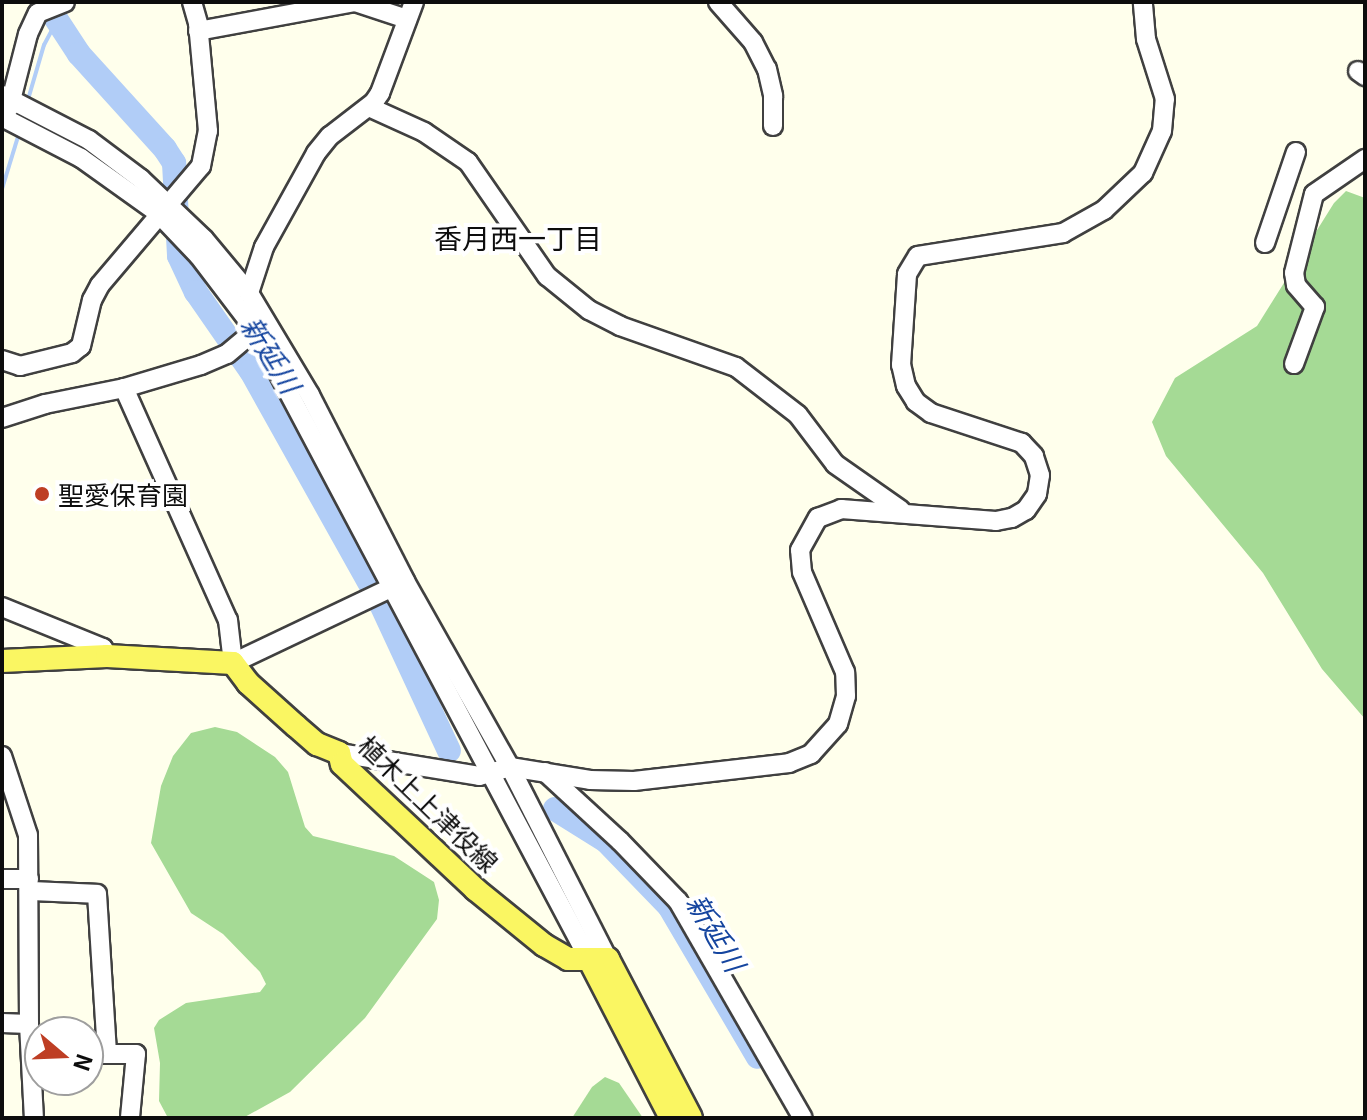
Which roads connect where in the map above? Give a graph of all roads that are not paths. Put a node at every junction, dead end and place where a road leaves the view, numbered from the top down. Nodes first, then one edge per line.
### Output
1 (192, 2) edge
2 (718, 2) edge
3 (1143, 2) edge
4 (62, 3) edge
5 (411, 11) edge
6 (198, 31) junction
7 (7, 98) edge
8 (369, 107) junction
9 (4, 118) edge
10 (773, 126) dead end
11 (1296, 152) dead end
12 (1365, 159) edge
13 (1278, 207) junction
14 (164, 208) junction
15 (1307, 213) junction
16 (1265, 243) dead end
17 (249, 293) junction
18 (262, 326) junction
19 (2, 360) edge
20 (1294, 364) dead end
21 (124, 388) junction
22 (2, 418) edge
23 (903, 511) junction
24 (398, 585) junction
25 (2, 607) edge
26 (107, 656) junction
27 (2, 661) edge
28 (233, 663) junction
29 (339, 753) junction
30 (2, 756) edge
31 (510, 767) junction
32 (490, 771) junction
33 (545, 772) junction
34 (2, 879) edge
35 (29, 885) junction
36 (599, 960) junction
37 (29, 1016) edge
38 (97, 1016) edge
39 (2, 1023) edge
40 (24, 1024) edge
41 (104, 1054) edge
42 (35, 1096) edge
43 (34, 1118) edge
44 (130, 1118) edge
45 (671, 1118) edge
46 (691, 1118) edge
47 (803, 1118) edge

1 - 6 street
2 - 10 street
3 - 23 street
4 - 7 street
5 - 6 street
5 - 8 street
6 - 14 street
7 - 9 street
7 - 14 street
8 - 17 street
8 - 23 street
9 - 14 street
11 - 13 street
12 - 15 street
13 - 15 street
13 - 16 street
14 - 17 street
14 - 18 street
14 - 19 street
15 - 20 street
17 - 18 street
18 - 21 street
18 - 24 street
21 - 22 street
21 - 28 street
23 - 33 street
24 - 28 street
24 - 31 street
24 - 32 street
25 - 26 street
26 - 27 main road
26 - 28 main road
28 - 29 main road, 植木上上津役線
29 - 32 street
29 - 36 main road, 植木上上津役線
30 - 35 street
31 - 32 street
31 - 33 street
31 - 36 street
32 - 36 street
33 - 47 street
34 - 35 street
35 - 37 street
35 - 38 street
36 - 45 main road
36 - 46 main road
39 - 40 street
41 - 44 street
42 - 43 street

